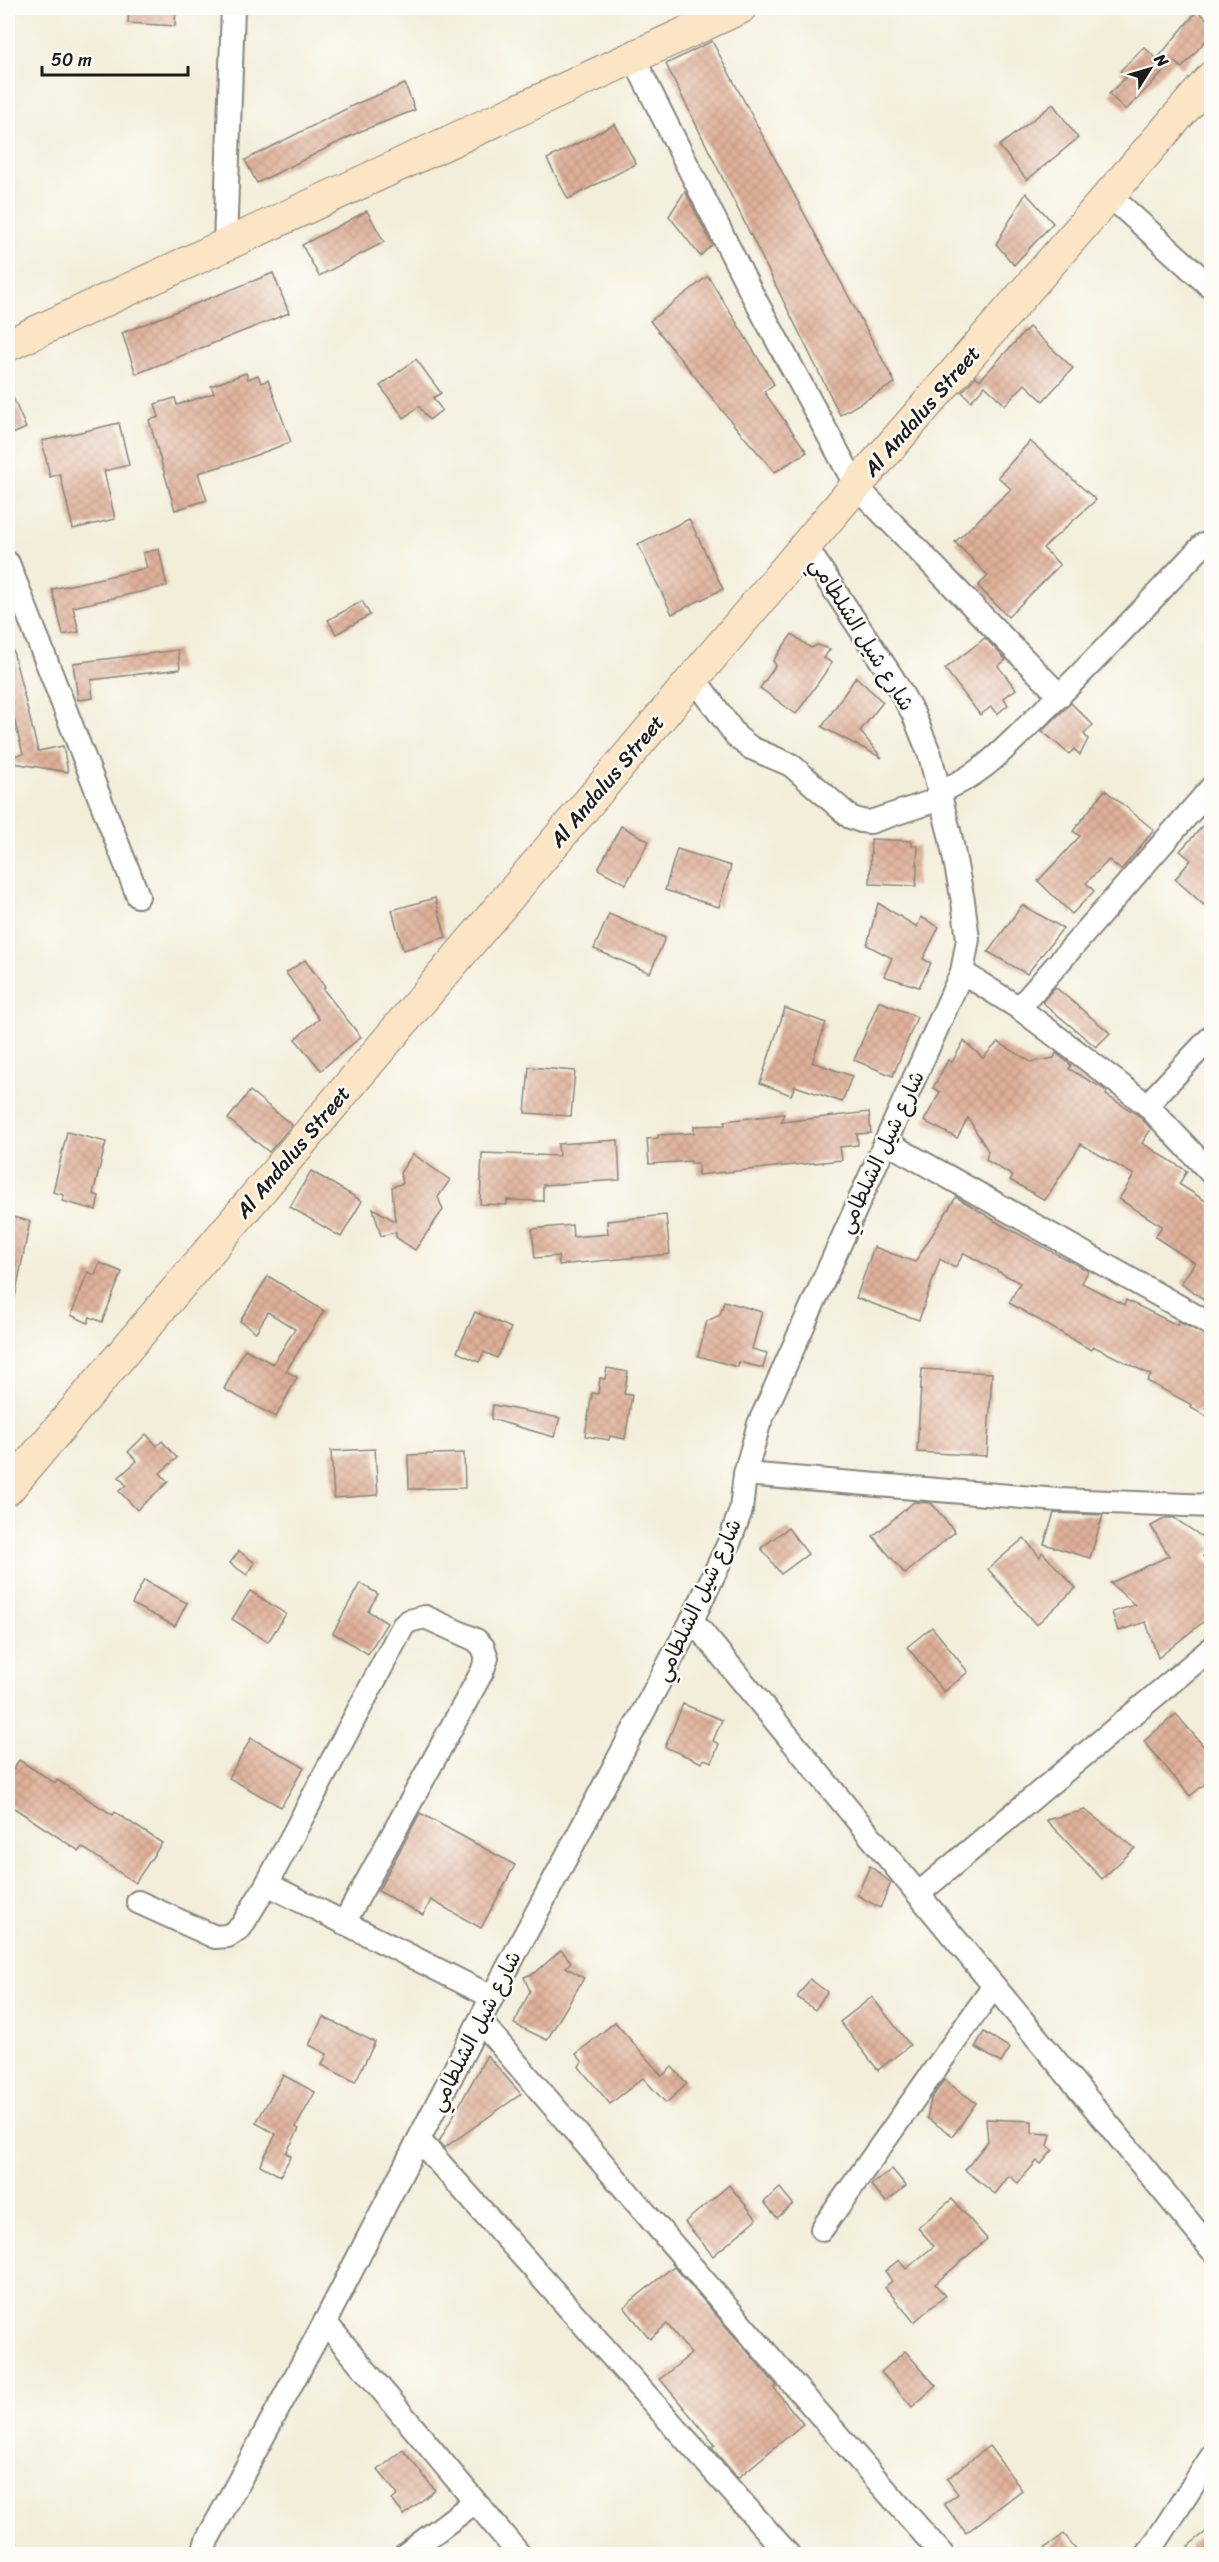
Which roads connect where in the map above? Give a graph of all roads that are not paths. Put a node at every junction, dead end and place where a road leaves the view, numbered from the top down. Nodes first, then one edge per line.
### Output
1 (233, 8) edge
2 (740, 8) edge
3 (633, 57) junction
4 (1212, 76) edge
5 (1109, 195) junction
6 (225, 245) junction
7 (1212, 288) edge
8 (8, 345) edge
9 (856, 486) junction
10 (1203, 545) dead end
11 (806, 546) junction
12 (8, 563) edge
13 (694, 678) junction
14 (1060, 696) junction
15 (1212, 787) edge
16 (939, 795) junction
17 (138, 896) dead end
18 (962, 972) junction
19 (1019, 1008) junction
20 (1212, 1036) edge
21 (1147, 1105) junction
22 (886, 1142) junction
23 (1212, 1174) edge
24 (1212, 1325) edge
25 (745, 1474) junction
26 (8, 1489) edge
27 (1212, 1506) edge
28 (692, 1620) junction
29 (1212, 1648) edge
30 (267, 1884) junction
31 (918, 1894) junction
32 (138, 1902) dead end
33 (344, 1923) junction
34 (994, 1986) junction
35 (492, 1997) junction
36 (480, 2021) junction
37 (419, 2140) junction
38 (822, 2229) dead end
39 (1212, 2250) edge
40 (325, 2322) junction
41 (1212, 2456) edge
42 (475, 2502) junction
43 (203, 2554) edge
44 (406, 2554) edge
45 (519, 2554) edge
46 (788, 2554) edge
47 (942, 2554) edge
48 (1148, 2554) edge

1 - 6 street
2 - 3 main road
3 - 6 main road
3 - 9 street
4 - 5 main road, Al Andalus Street
5 - 7 street
5 - 9 main road, Al Andalus Street
6 - 8 main road
9 - 11 main road, Al Andalus Street
9 - 14 street
10 - 14 street
11 - 13 main road, Al Andalus Street
11 - 16 street, شارع شيل الشلطامي
12 - 17 street
13 - 16 street
13 - 26 main road, Al Andalus Street
14 - 16 street
15 - 19 street
16 - 18 street, شارع شيل الشلطامي
18 - 19 street
18 - 22 street, شارع شيل الشلطامي
19 - 21 street
20 - 21 street
21 - 23 street
22 - 24 street
22 - 25 street, شارع شيل الشلطامي
25 - 27 street
25 - 28 street, شارع شيل الشلطامي
28 - 31 street
28 - 35 street, شارع شيل الشلطامي
29 - 31 street
30 - 32 street
30 - 33 street
30 - 33 street
31 - 34 street
33 - 35 street
34 - 38 street
34 - 39 street
35 - 36 street, شارع شيل الشلطامي
36 - 37 street, شارع شيل الشلطامي
36 - 47 street
37 - 40 street, شارع شيل الشلطامي
37 - 46 street
40 - 42 street
40 - 43 street, شارع شيل الشلطامي
41 - 48 street
42 - 44 street
42 - 45 street

